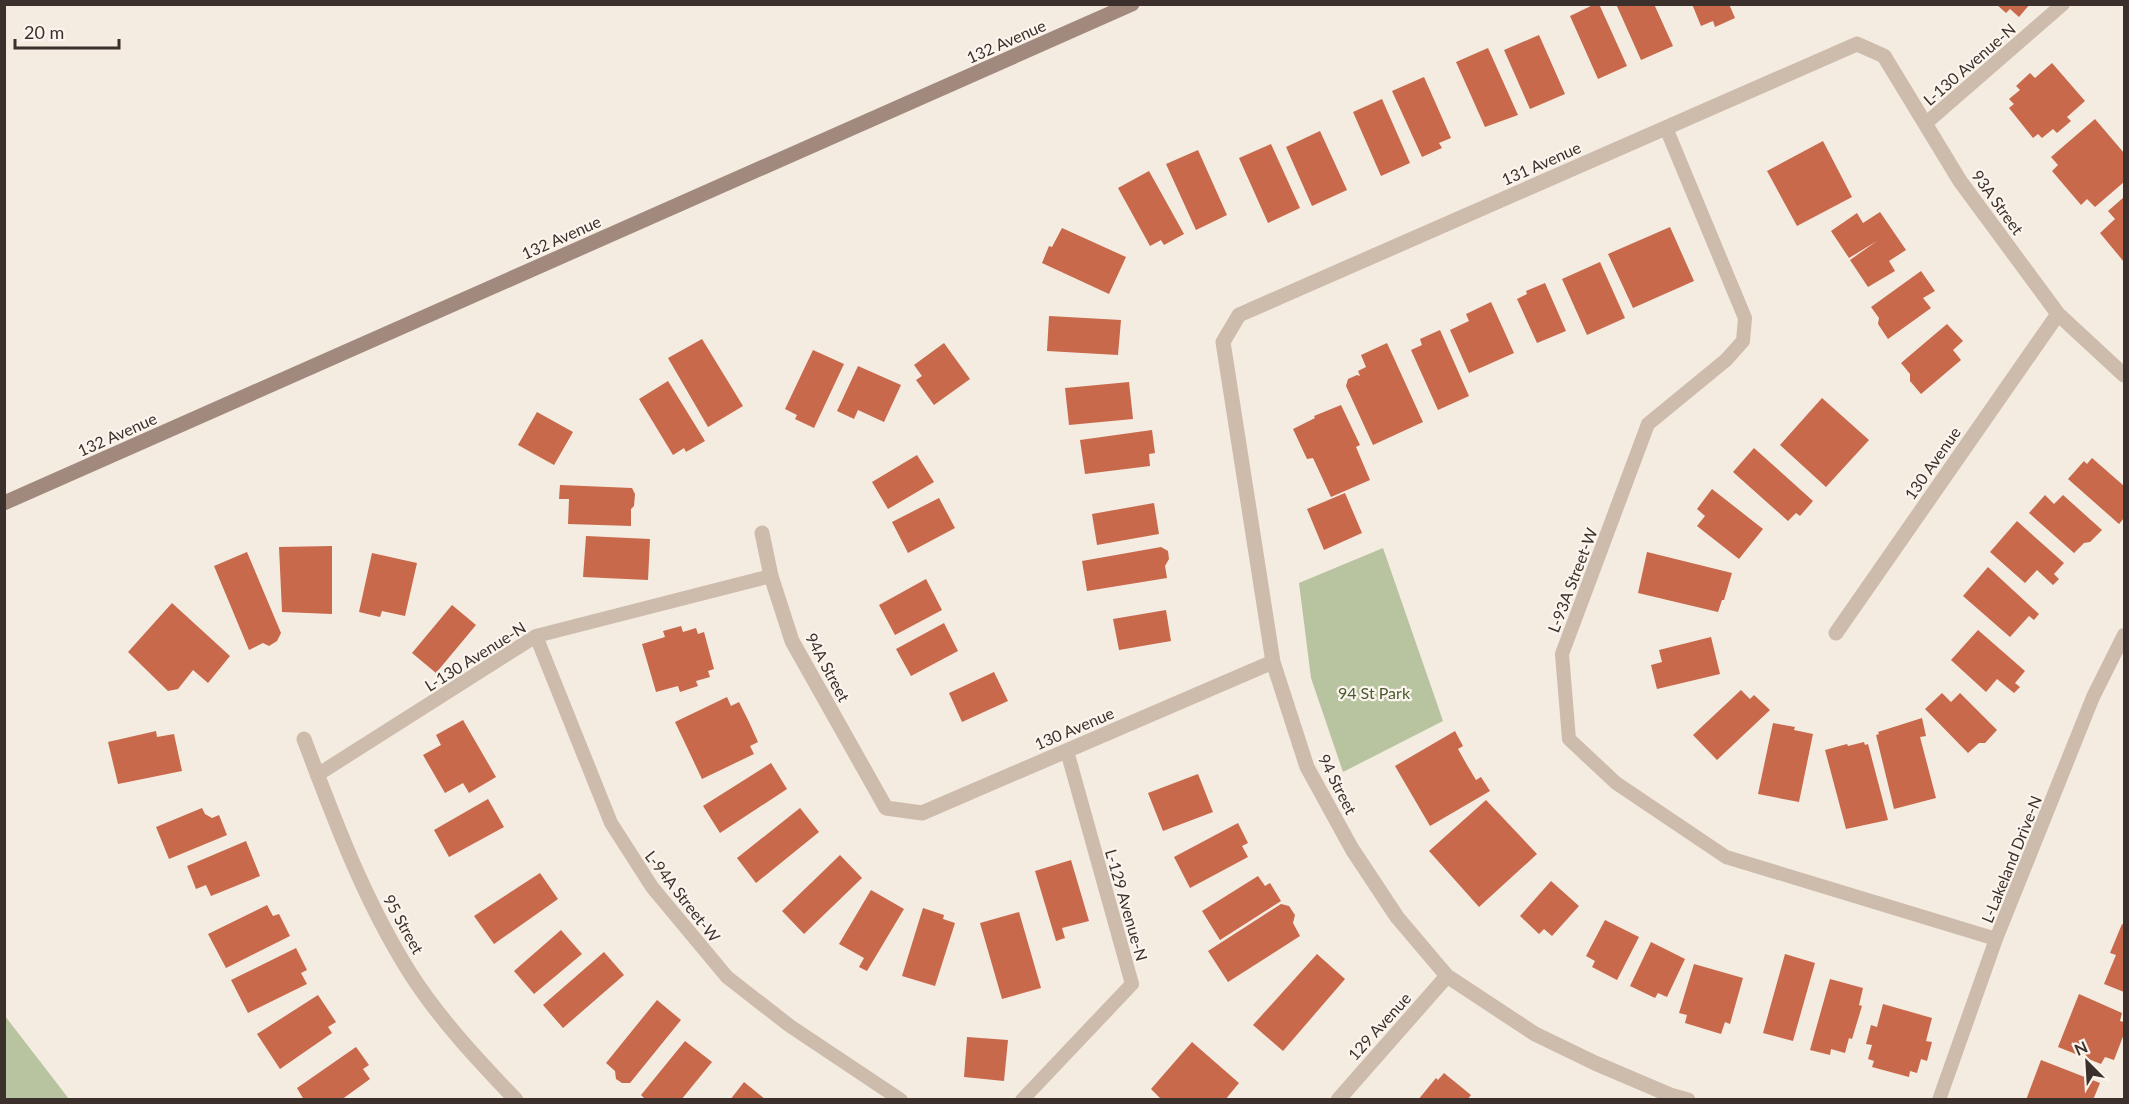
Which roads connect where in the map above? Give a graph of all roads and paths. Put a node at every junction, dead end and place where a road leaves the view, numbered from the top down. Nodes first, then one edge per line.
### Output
1 (1132, 4) edge
2 (2062, 4) edge
3 (1857, 44) joint
4 (1925, 124) junction
5 (1666, 128) junction
6 (2058, 314) junction
7 (1239, 315) joint
8 (2124, 375) edge
9 (4, 503) edge
10 (762, 533) dead end
11 (771, 576) junction
12 (1836, 633) dead end
13 (2124, 635) edge
14 (536, 636) junction
15 (1273, 662) junction
16 (304, 739) dead end
17 (1067, 751) junction
18 (317, 775) junction
19 (886, 808) joint
20 (1996, 939) junction
21 (1447, 976) junction
22 (516, 1100) edge
23 (901, 1100) edge
24 (1022, 1100) edge
25 (1338, 1100) edge
26 (1688, 1100) edge
27 (1939, 1100) edge

1 - 9 main road, 132 Avenue
2 - 4 lane, L-130 Avenue-N
3 - 4 street, 93A Street
3 - 5 street, 131 Avenue
4 - 6 street, 93A Street
5 - 7 street, 131 Avenue
5 - 20 lane, L-93A Street-W
6 - 8 street, 93A Street
6 - 12 street, 130 Avenue
7 - 15 street, 94 Street
10 - 11 street, 94A Street
11 - 14 lane, L-130 Avenue-N
11 - 19 street, 94A Street
13 - 20 lane, L-Lakeland Drive-N
14 - 18 lane, L-130 Avenue-N
14 - 23 lane, L-94A Street-W
15 - 17 street, 130 Avenue
15 - 21 street, 94 Street
16 - 18 street, 95 Street
17 - 19 street, 130 Avenue
17 - 24 lane, L-129 Avenue-N
18 - 22 street, 95 Street
20 - 27 lane, L-Lakeland Drive-N
21 - 25 street, 129 Avenue
21 - 26 street, 94 Street

